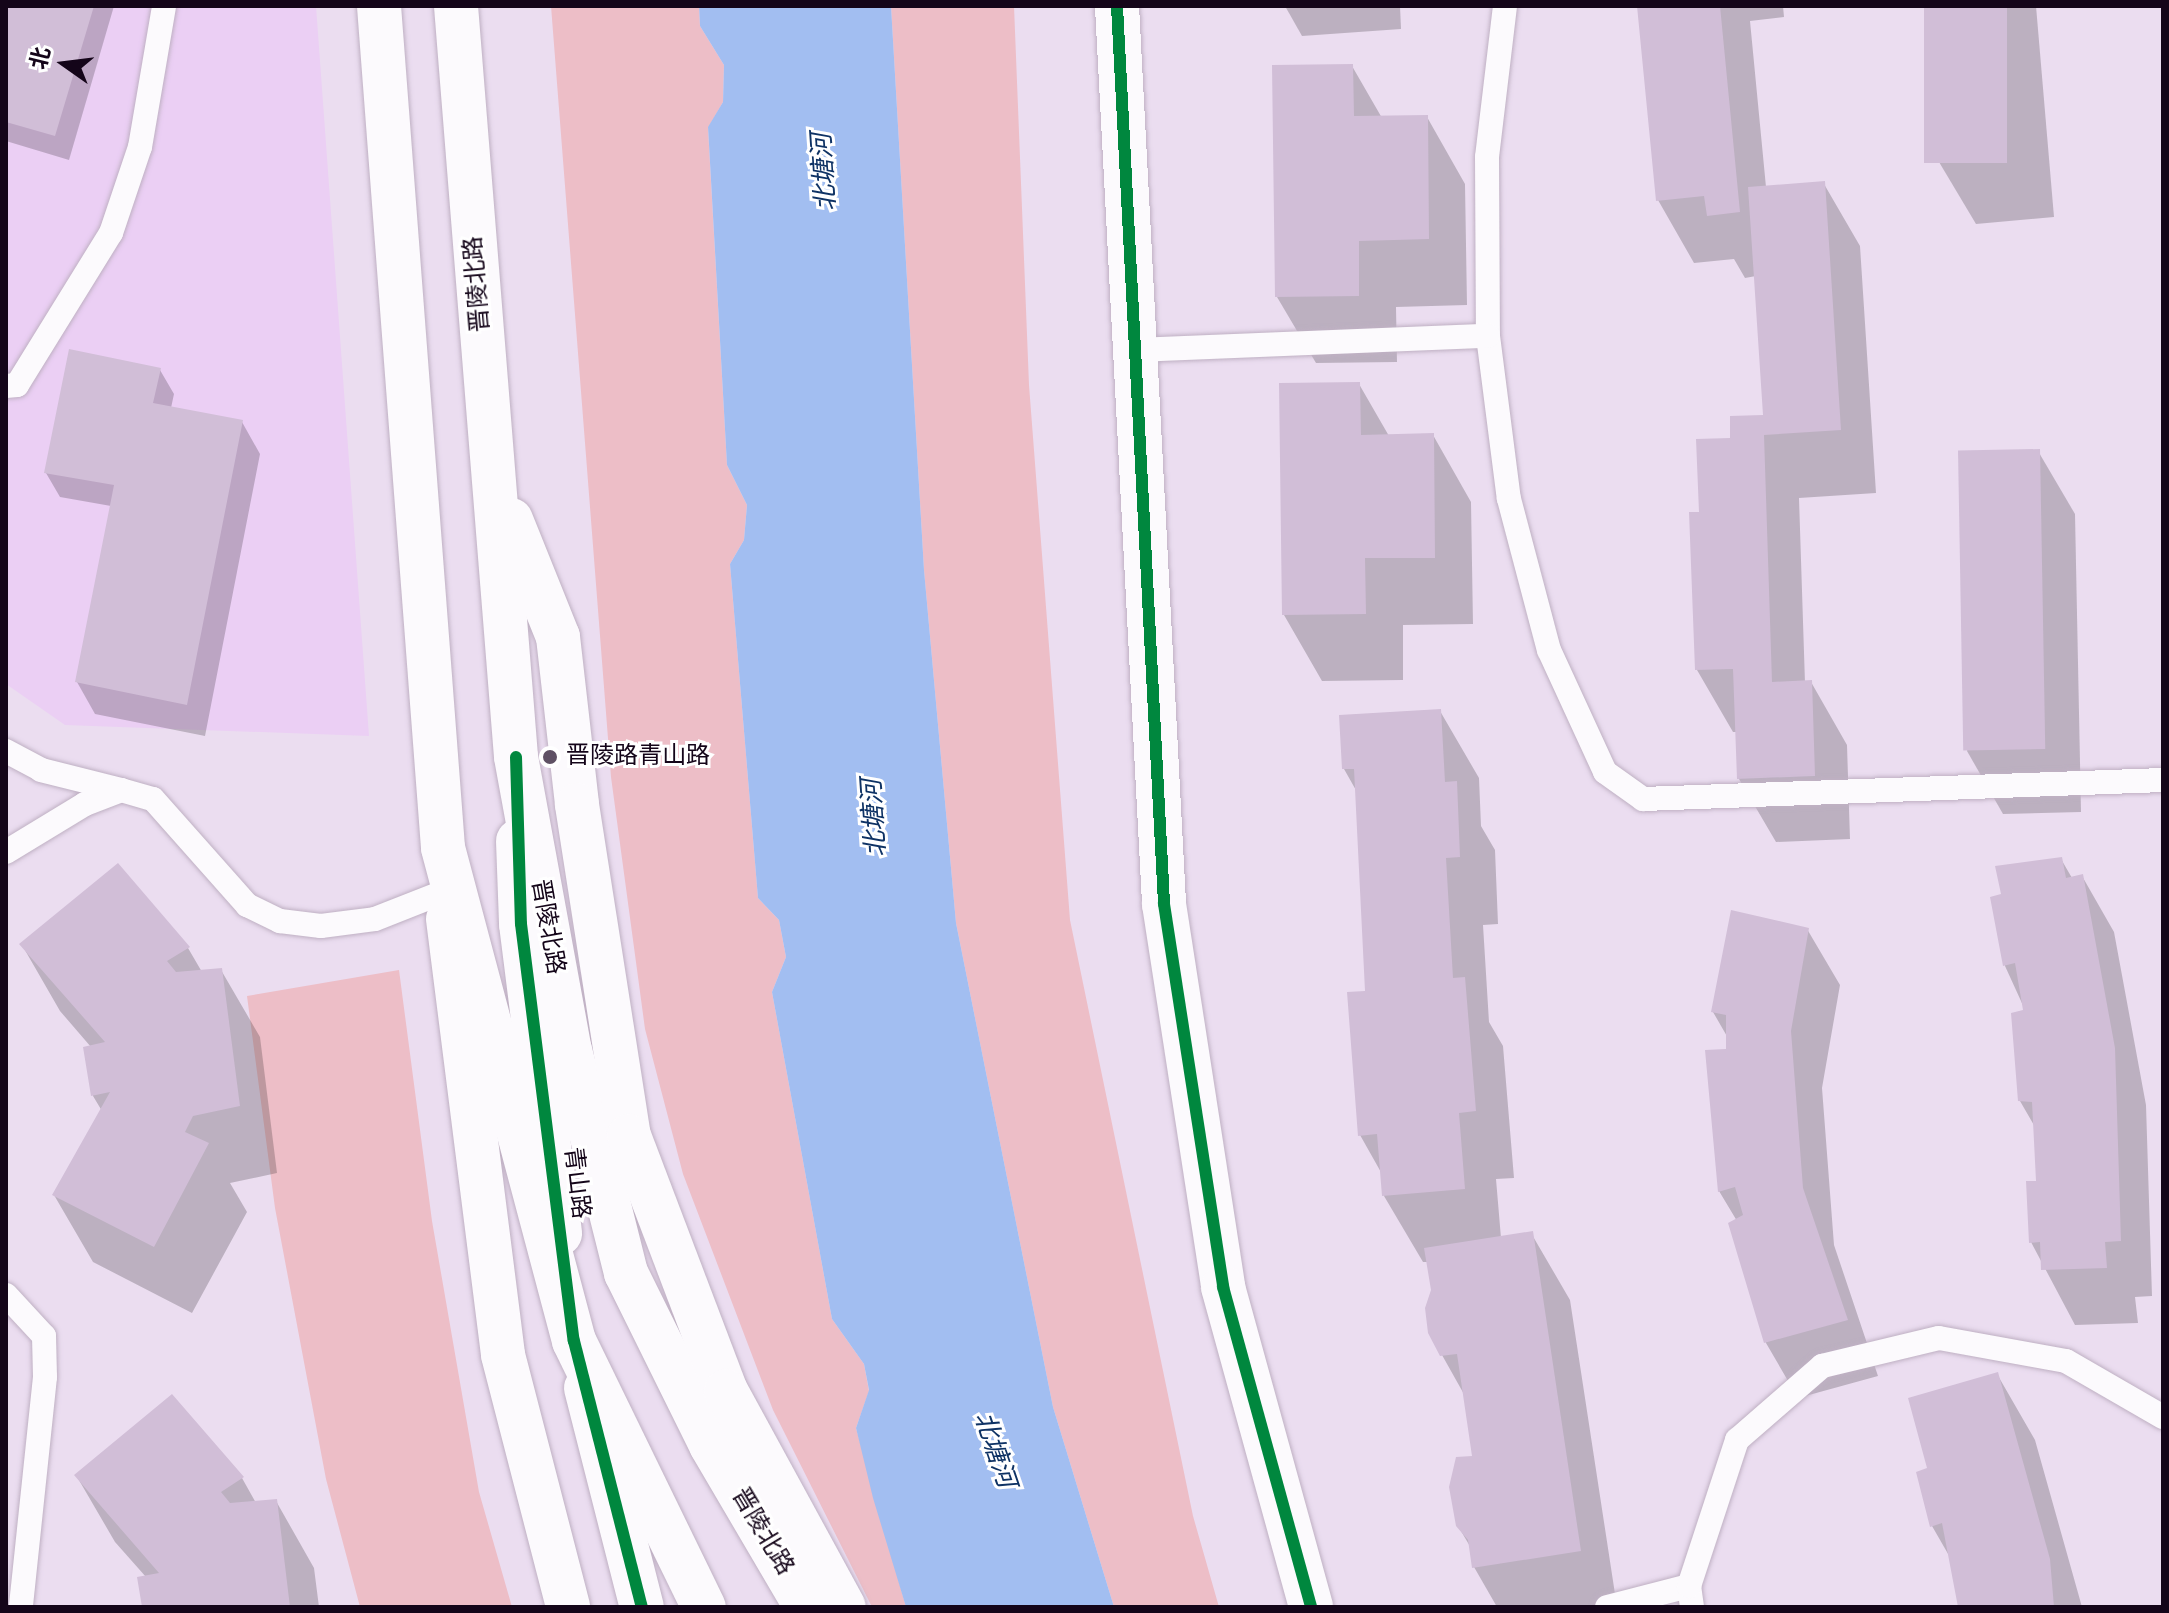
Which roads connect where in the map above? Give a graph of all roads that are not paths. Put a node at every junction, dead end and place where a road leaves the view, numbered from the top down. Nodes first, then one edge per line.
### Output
1 (164, 6) edge
2 (379, 6) edge
3 (456, 6) edge
4 (1117, 6) edge
5 (1505, 6) edge
6 (1488, 336) junction
7 (1135, 350) junction
8 (6, 386) edge
9 (494, 478) junction
10 (6, 751) edge
11 (516, 757) junction
12 (2163, 780) edge
13 (121, 790) junction
14 (443, 848) junction
15 (6, 852) edge
16 (446, 891) junction
17 (6, 1295) edge
18 (574, 1341) junction
19 (2163, 1417) edge
20 (1690, 1597) edge
21 (21, 1607) edge
22 (568, 1607) edge
23 (642, 1607) edge
24 (704, 1607) edge
25 (806, 1607) edge
26 (844, 1607) edge
27 (1311, 1607) edge
28 (1607, 1607) edge

1 - 8 lane
2 - 14 main road
3 - 9 main road, 晋陵北路
4 - 7 main road
5 - 6 lane
6 - 7 lane
6 - 12 lane
7 - 27 main road
9 - 11 main road, 晋陵北路
9 - 26 main road
10 - 13 lane
11 - 18 main road, 青山路
11 - 25 main road, 晋陵北路
13 - 15 lane
13 - 16 lane
14 - 16 main road
14 - 18 main road
16 - 22 main road
17 - 21 lane
18 - 23 main road, 青山路
18 - 24 main road
19 - 20 lane
20 - 28 lane

